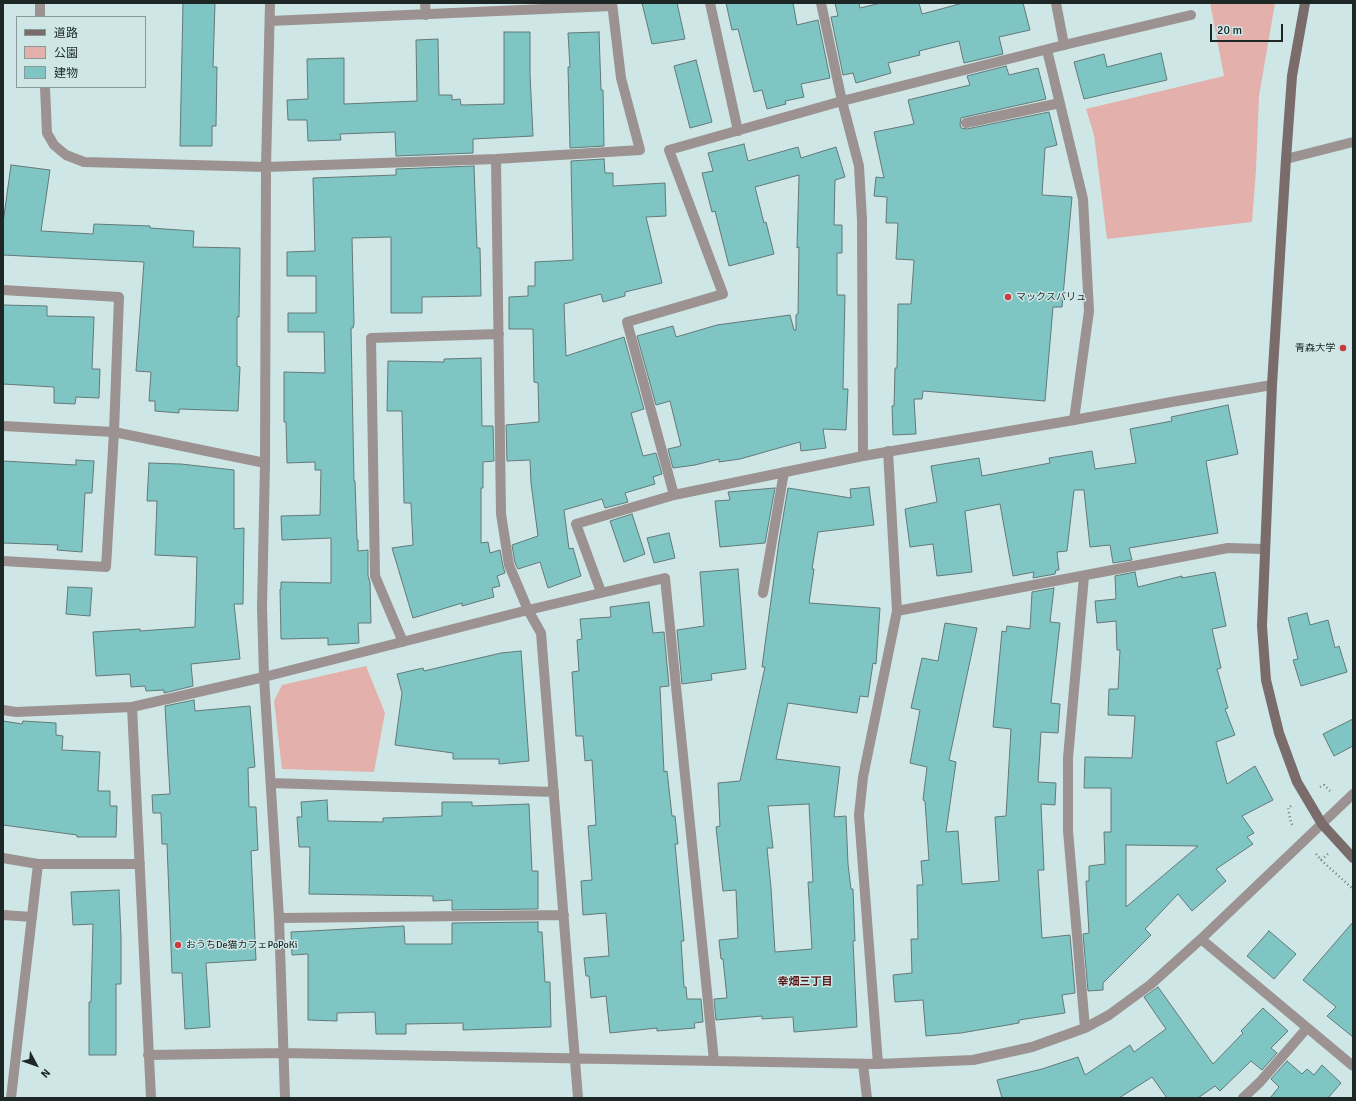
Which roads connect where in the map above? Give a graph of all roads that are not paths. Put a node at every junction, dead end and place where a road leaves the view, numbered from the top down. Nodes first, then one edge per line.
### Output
1 (40, 3) edge
2 (270, 3) edge
3 (425, 3) edge
4 (710, 3) edge
5 (821, 3) edge
6 (1056, 3) edge
7 (1305, 3) edge
8 (612, 5) edge
9 (426, 15) junction
10 (1191, 15) dead end
11 (40, 16) edge
12 (270, 21) junction
13 (1064, 45) junction
14 (1047, 50) junction
15 (45, 88) edge
16 (842, 101) junction
17 (1060, 103) junction
18 (966, 124) dead end
19 (738, 130) junction
20 (1353, 142) edge
21 (496, 159) junction
22 (1286, 159) junction
23 (266, 167) junction
24 (3, 290) edge
25 (499, 334) junction
26 (1272, 385) junction
27 (1074, 420) junction
28 (3, 426) edge
29 (114, 432) junction
30 (888, 451) junction
31 (863, 456) junction
32 (265, 463) junction
33 (784, 472) junction
34 (674, 495) junction
35 (1264, 549) junction
36 (3, 561) edge
37 (1084, 576) junction
38 (601, 592) junction
39 (763, 593) dead end
40 (528, 610) junction
41 (897, 611) junction
42 (403, 642) junction
43 (264, 677) junction
44 (132, 707) junction
45 (3, 710) edge
46 (271, 783) junction
47 (554, 792) junction
48 (1353, 794) edge
49 (1322, 824) junction
50 (3, 858) edge
51 (1353, 858) edge
52 (38, 864) junction
53 (140, 864) junction
54 (3, 915) edge
55 (564, 915) junction
56 (32, 918) junction
57 (279, 918) junction
58 (1201, 939) junction
59 (1085, 1028) junction
60 (1307, 1028) junction
61 (282, 1053) junction
62 (148, 1055) junction
63 (576, 1059) junction
64 (714, 1061) junction
65 (863, 1064) junction
66 (878, 1064) junction
67 (1353, 1066) edge
68 (11, 1098) edge
69 (151, 1098) edge
70 (285, 1098) edge
71 (578, 1098) edge
72 (867, 1098) edge
73 (1243, 1098) edge

1 - 11 street
2 - 12 street
3 - 9 street
4 - 19 street
5 - 16 street
6 - 13 street
7 - 22 street
8 - 9 street
8 - 21 street
9 - 12 street
10 - 13 street
12 - 23 street
13 - 14 street
14 - 16 street
14 - 17 street
15 - 23 street
16 - 19 street
16 - 31 street
17 - 18 street
17 - 27 street
19 - 34 street
20 - 22 street
21 - 23 street
21 - 25 street
22 - 26 street
23 - 32 street
24 - 29 street
25 - 40 street
25 - 42 street
26 - 27 street
26 - 35 street
27 - 30 street
28 - 29 street
29 - 32 street
29 - 36 street
30 - 31 street
30 - 41 street
31 - 33 street
32 - 43 street
33 - 34 street
33 - 39 street
34 - 38 street
35 - 37 street
35 - 49 street
37 - 41 street
37 - 59 street
38 - 40 street
38 - 64 street
40 - 42 street
40 - 47 street
41 - 66 street
42 - 43 street
43 - 44 street
43 - 46 street
44 - 45 street
44 - 53 street
46 - 47 street
46 - 57 street
47 - 55 street
48 - 49 street
49 - 51 street
49 - 58 street
50 - 52 street
52 - 53 street
52 - 56 street
53 - 62 street
54 - 56 street
55 - 57 street
55 - 63 street
56 - 68 street
57 - 61 street
58 - 59 street
58 - 60 street
59 - 66 street
60 - 67 street
60 - 73 street
61 - 62 street
61 - 63 street
61 - 70 street
62 - 69 street
63 - 64 street
63 - 71 street
64 - 65 street
65 - 66 street
65 - 72 street

